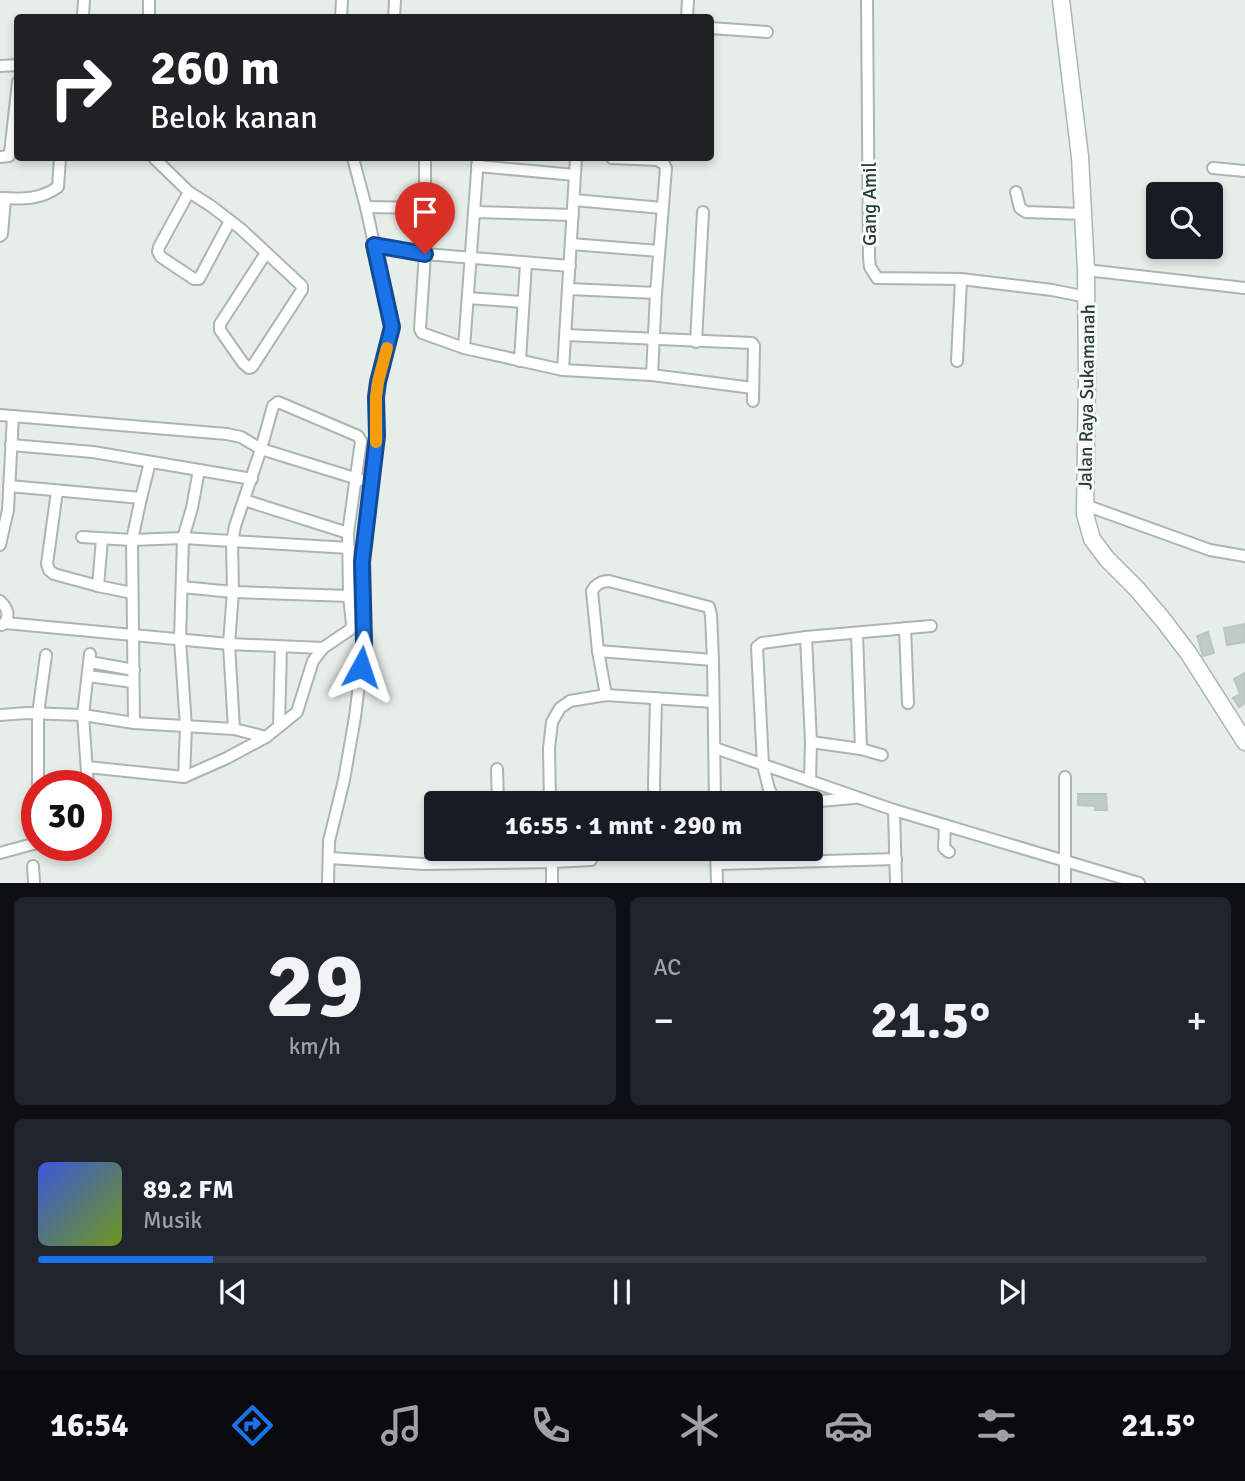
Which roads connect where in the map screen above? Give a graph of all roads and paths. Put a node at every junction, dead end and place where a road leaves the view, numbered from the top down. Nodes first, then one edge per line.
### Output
1 (867, 0) edge
2 (1061, 0) edge
3 (714, 29) edge
4 (767, 32) dead end
5 (14, 118) edge
6 (0, 156) edge
7 (60, 161) edge
8 (157, 161) edge
9 (354, 161) edge
10 (425, 161) edge
11 (576, 161) edge
12 (659, 161) edge
13 (478, 162) edge
14 (1213, 168) dead end
15 (1245, 171) edge
16 (575, 175) junction
17 (189, 192) junction
18 (1016, 192) dead end
19 (3, 198) edge
20 (574, 200) junction
21 (366, 207) junction
22 (425, 208) junction
23 (662, 208) junction
24 (475, 212) junction
25 (703, 212) dead end
26 (1083, 214) junction
27 (573, 215) junction
28 (230, 221) junction
29 (0, 236) edge
30 (571, 244) junction
31 (374, 245) junction
32 (659, 251) junction
33 (266, 254) junction
34 (425, 254) junction
35 (471, 258) junction
36 (526, 263) junction
37 (570, 266) junction
38 (1086, 270) junction
39 (961, 279) junction
40 (1245, 288) edge
41 (569, 289) junction
42 (656, 293) junction
43 (1087, 297) junction
44 (468, 298) junction
45 (523, 302) junction
46 (566, 335) junction
47 (655, 339) junction
48 (696, 342) junction
49 (464, 348) junction
50 (520, 361) junction
51 (957, 361) dead end
52 (564, 370) junction
53 (652, 375) junction
54 (753, 388) junction
55 (753, 401) dead end
56 (0, 415) edge
57 (13, 416) junction
58 (12, 445) junction
59 (261, 449) junction
60 (150, 462) junction
61 (199, 470) junction
62 (252, 479) junction
63 (355, 479) junction
64 (371, 481) junction
65 (9, 486) junction
66 (57, 491) junction
67 (141, 498) junction
68 (244, 500) junction
69 (1085, 505) junction
70 (4, 510) edge
71 (348, 533) junction
72 (82, 537) dead end
73 (183, 538) junction
74 (102, 539) junction
75 (132, 540) junction
76 (232, 542) junction
77 (0, 545) edge
78 (349, 548) junction
79 (1245, 556) edge
80 (98, 586) junction
81 (182, 587) junction
82 (233, 592) junction
83 (132, 593) junction
84 (349, 596) junction
85 (0, 601) edge
86 (3, 625) edge
87 (931, 626) dead end
88 (905, 628) junction
89 (857, 633) junction
90 (133, 636) junction
91 (806, 637) junction
92 (180, 639) junction
93 (229, 644) junction
94 (281, 647) junction
95 (323, 648) junction
96 (598, 652) junction
97 (46, 655) dead end
98 (713, 660) junction
99 (134, 670) junction
100 (88, 676) junction
101 (133, 682) junction
102 (606, 695) junction
103 (656, 698) junction
104 (713, 702) junction
105 (908, 703) dead end
106 (37, 714) junction
107 (0, 715) edge
108 (83, 715) junction
109 (134, 723) junction
110 (279, 726) junction
111 (186, 727) junction
112 (234, 729) junction
113 (266, 737) junction
114 (811, 742) junction
115 (1245, 742) edge
116 (715, 748) junction
117 (861, 748) junction
118 (882, 755) dead end
119 (763, 765) junction
120 (87, 767) junction
121 (498, 769) dead end
122 (38, 770) edge
123 (87, 770) edge
124 (1065, 776) dead end
125 (184, 777) junction
126 (810, 781) junction
127 (498, 791) edge
128 (550, 791) edge
129 (654, 791) edge
130 (715, 791) edge
131 (770, 791) edge
132 (859, 797) junction
133 (823, 800) edge
134 (894, 810) junction
135 (945, 825) junction
136 (21, 847) edge
137 (949, 852) dead end
138 (0, 853) edge
139 (328, 858) junction
140 (896, 859) junction
141 (1065, 860) junction
142 (572, 861) edge
143 (717, 861) edge
144 (552, 862) junction
145 (500, 863) joint
146 (717, 864) junction
147 (33, 866) dead end
148 (1119, 880) edge
149 (34, 883) edge
150 (328, 883) edge
151 (552, 883) edge
152 (717, 883) edge
153 (896, 883) edge
154 (1065, 883) edge
155 (1139, 883) edge

1 - 39 street, Gang Amil
2 - 26 street, Jalan Raya Sukamanah
3 - 4 street
5 - 6 street
7 - 19 street
8 - 17 street
9 - 21 street
10 - 22 street
11 - 16 street
12 - 23 street
13 - 16 street
13 - 24 street
14 - 15 street
16 - 20 street
17 - 28 street
17 - 28 street
18 - 26 street
19 - 29 street
20 - 23 street
20 - 27 street
21 - 22 street
21 - 31 street
22 - 34 street
23 - 32 street
24 - 27 street
24 - 35 street
25 - 48 street
26 - 38 street, Jalan Raya Sukamanah
27 - 30 street
28 - 33 street
30 - 32 street
30 - 37 street
31 - 34 street
31 - 64 street
32 - 42 street
33 - 33 street
34 - 35 street
34 - 49 street
35 - 36 street
35 - 44 street
36 - 37 street
36 - 45 street
37 - 41 street
38 - 40 street
38 - 43 street, Jalan Raya Sukamanah
39 - 43 street, Gang Amil
39 - 51 street
41 - 42 street
41 - 46 street
42 - 47 street
43 - 69 street, Jalan Raya Sukamanah
44 - 45 street
44 - 49 street
45 - 50 street
46 - 47 street
46 - 52 street
47 - 48 street
47 - 53 street
48 - 54 street
49 - 50 street
50 - 52 street
52 - 53 street
53 - 54 street
54 - 55 street
56 - 57 street
57 - 58 street
57 - 59 street
58 - 60 street
58 - 65 street
59 - 62 street
59 - 63 street
59 - 63 street
60 - 61 street
60 - 67 street
61 - 62 street
61 - 73 street
62 - 68 street
63 - 64 street
63 - 71 street
64 - 139 street
65 - 66 street
65 - 70 street
66 - 67 street
66 - 80 street
67 - 75 street
68 - 71 street
68 - 76 street
69 - 79 street
69 - 115 street, Jalan Raya Sukamanah
70 - 77 street
71 - 78 street
72 - 74 street
73 - 75 street
73 - 76 street
73 - 81 street
74 - 75 street
74 - 80 street
75 - 83 street
76 - 78 street
76 - 82 street
78 - 84 street
80 - 83 street
81 - 82 street
81 - 92 street
82 - 84 street
82 - 93 street
83 - 90 street
84 - 95 street
85 - 86 street
86 - 90 street
87 - 88 street
88 - 89 street
88 - 105 street
89 - 91 street
89 - 117 street
90 - 92 street
90 - 99 street
91 - 114 street
91 - 119 street
92 - 93 street
92 - 111 street
93 - 94 street
93 - 112 street
94 - 95 street
94 - 110 street
95 - 110 street
96 - 98 street
96 - 98 street
96 - 102 street
97 - 106 street
98 - 104 street
99 - 100 street
99 - 101 street
100 - 101 street
100 - 108 street
101 - 109 street
102 - 103 street
102 - 128 street
103 - 104 street
103 - 129 street
104 - 116 street
106 - 107 street
106 - 108 street
106 - 122 street
108 - 109 street
108 - 120 street
109 - 111 street
110 - 113 street
111 - 112 street
111 - 125 street
112 - 113 street
113 - 125 street
114 - 117 street
114 - 126 street
116 - 119 street
116 - 130 street
117 - 118 street
119 - 126 street
119 - 131 street
120 - 123 street
120 - 125 street
121 - 127 street
124 - 141 street
126 - 132 street
132 - 133 street
132 - 134 street
134 - 135 street
134 - 140 street
135 - 137 street
135 - 141 street
136 - 138 street
139 - 145 street
139 - 150 street
140 - 146 street
140 - 153 street
141 - 148 street
141 - 154 street
142 - 144 street
143 - 146 street
144 - 145 street
144 - 151 street
146 - 152 street
147 - 149 street
148 - 155 street

